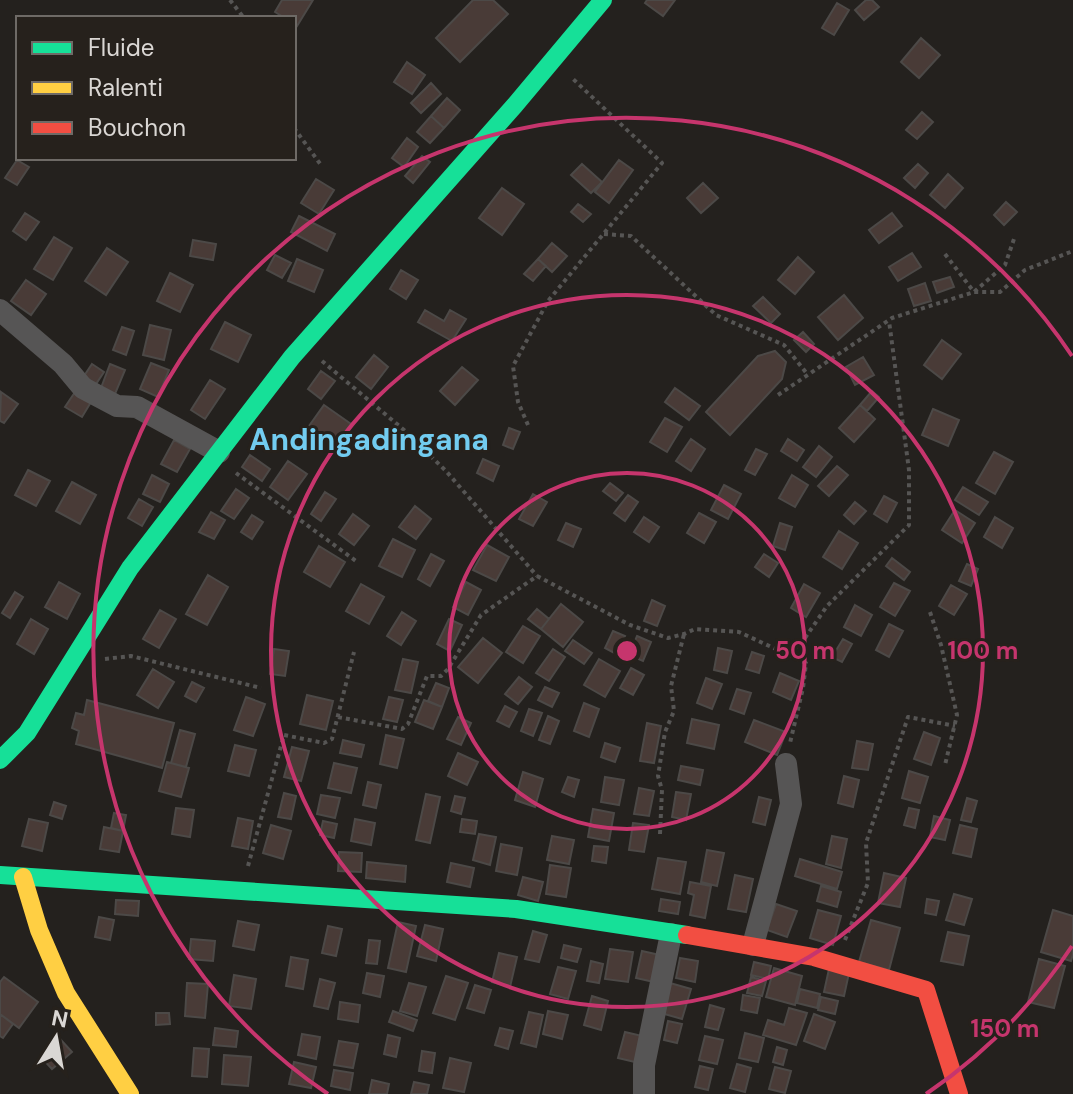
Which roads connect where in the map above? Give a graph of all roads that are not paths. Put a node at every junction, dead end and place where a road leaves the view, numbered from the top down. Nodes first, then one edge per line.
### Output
1 (603, 0) edge
2 (0, 310) edge
3 (217, 455) junction
4 (0, 760) edge
5 (786, 764) road end
6 (0, 875) edge
7 (23, 877) junction
8 (671, 934) junction
9 (753, 945) junction
10 (130, 1094) edge
11 (644, 1094) edge
12 (959, 1094) edge

1 - 3 street
2 - 3 street
3 - 4 street
5 - 9 street
6 - 7 street
7 - 8 street
7 - 10 street
8 - 9 street
8 - 11 street
9 - 12 street

